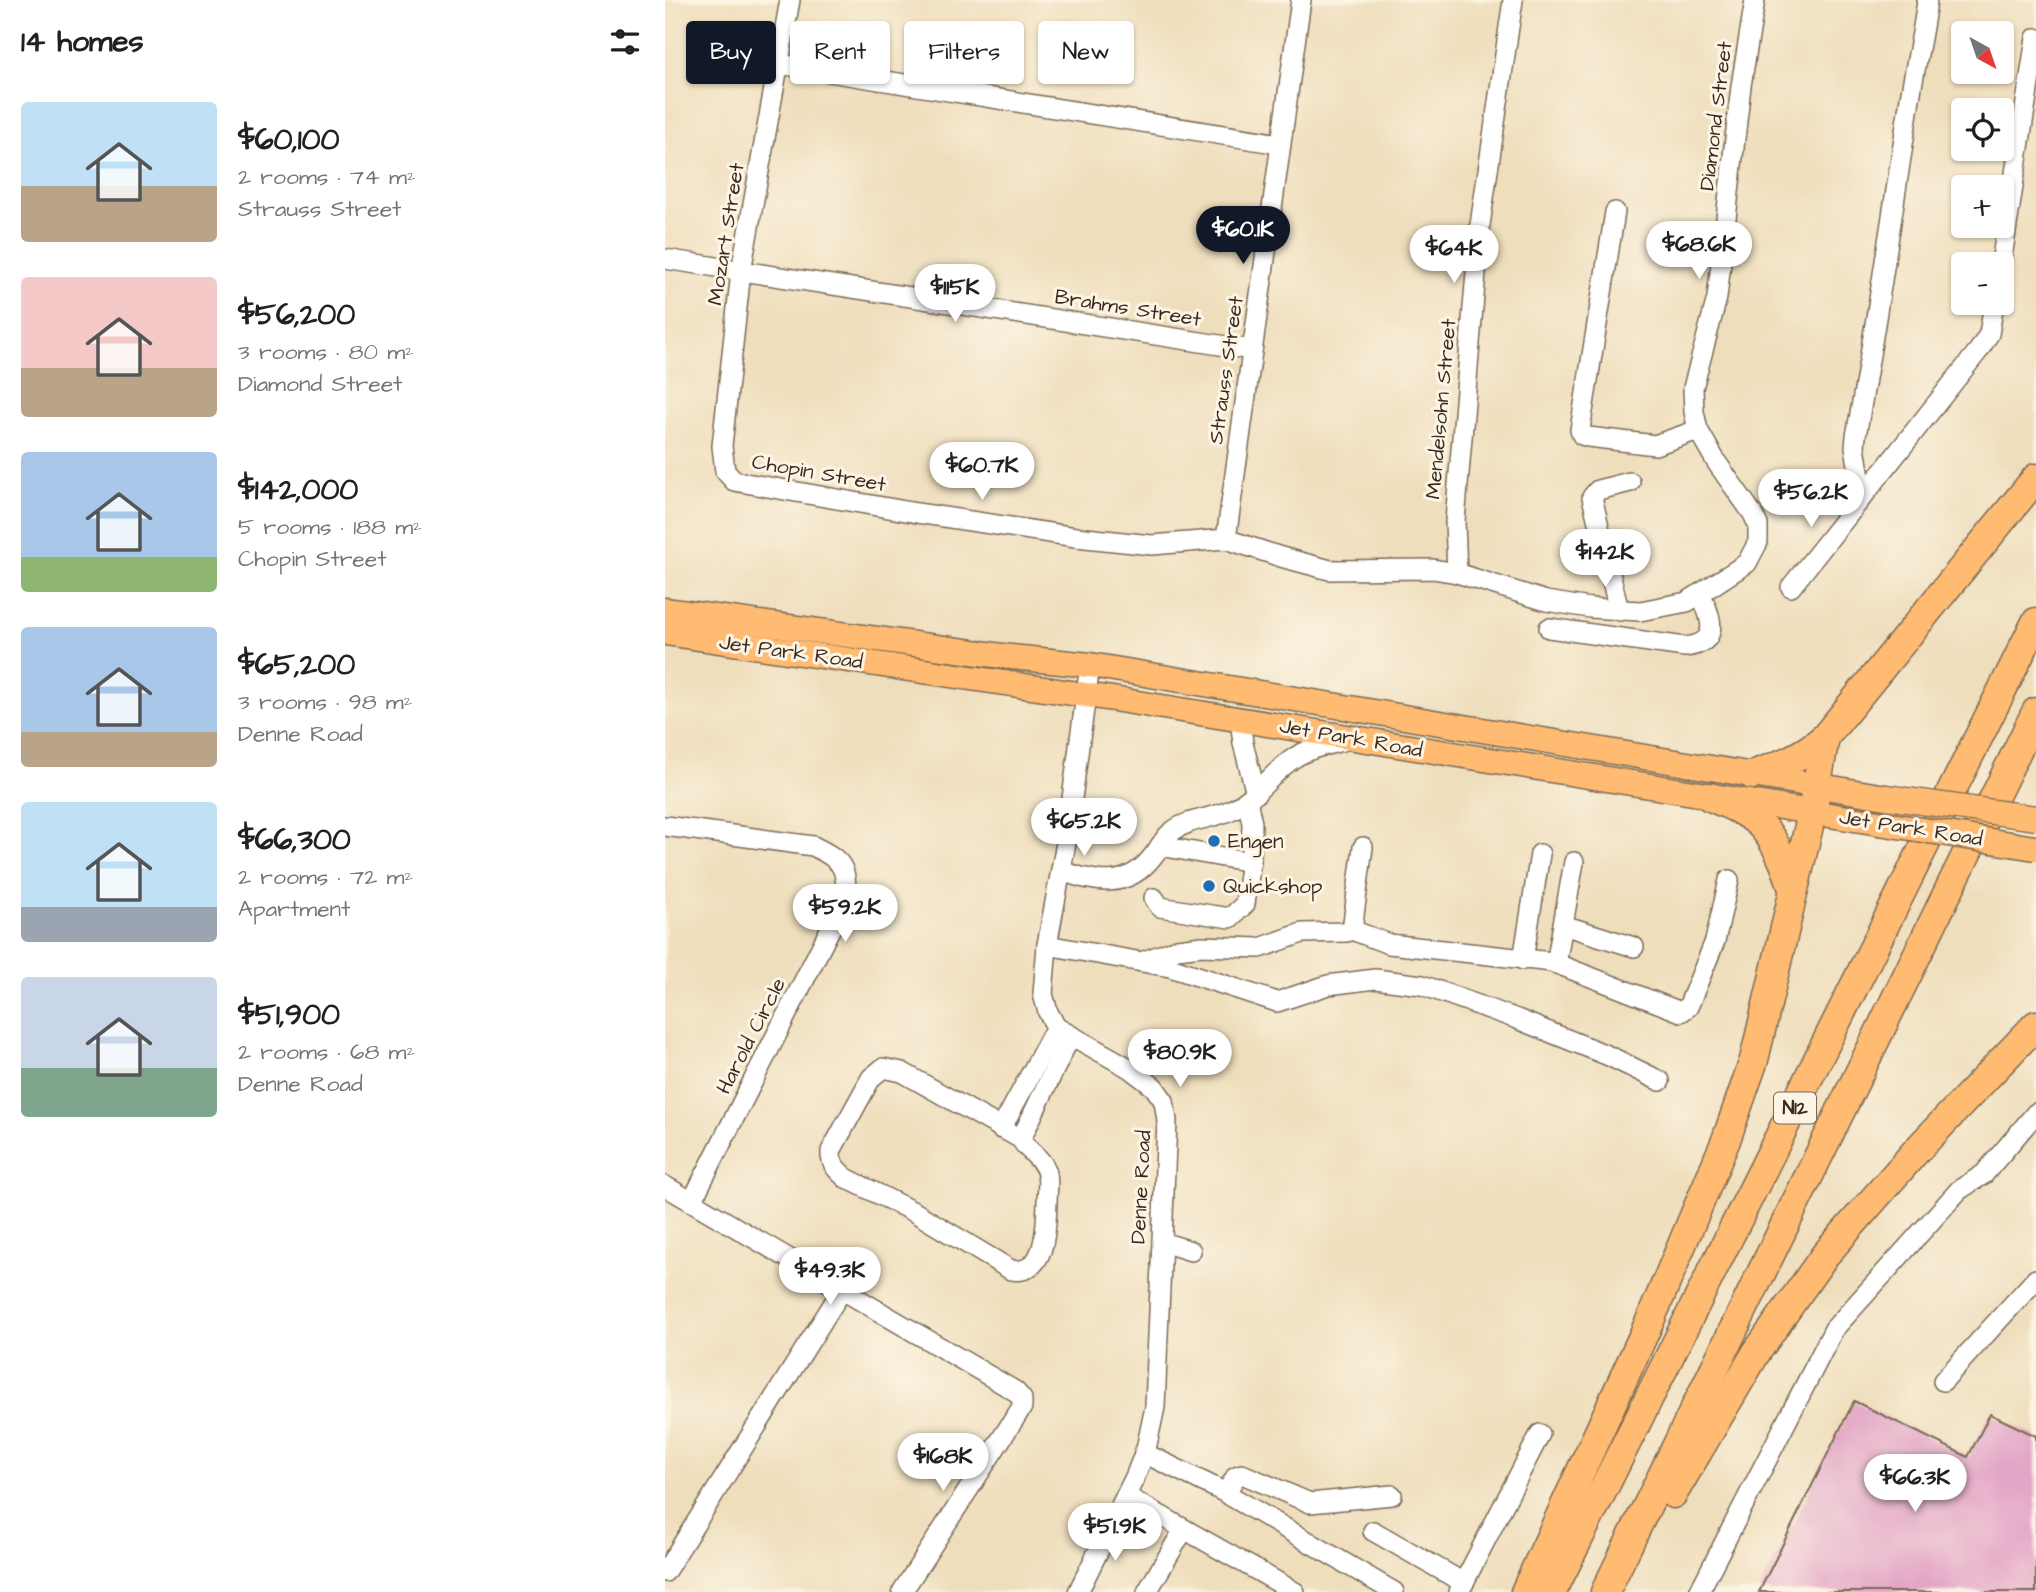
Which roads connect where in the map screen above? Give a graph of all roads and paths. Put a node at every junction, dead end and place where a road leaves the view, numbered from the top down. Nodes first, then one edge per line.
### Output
1 (790, 0) edge
2 (1301, 0) edge
3 (1513, 0) edge
4 (1755, 0) edge
5 (1927, 0) edge
6 (2036, 38) edge
7 (779, 64) junction
8 (1280, 144) junction
9 (1615, 212) dead end
10 (2002, 252) edge
11 (665, 259) edge
12 (741, 271) junction
13 (1992, 315) edge
14 (1252, 350) junction
15 (1698, 429) junction
16 (728, 477) joint
17 (2036, 478) edge
18 (1630, 482) dead end
19 (1863, 496) junction
20 (1226, 539) junction
21 (1755, 552) joint
22 (1457, 573) junction
23 (1791, 587) dead end
24 (1701, 595) junction
25 (665, 610) edge
26 (1619, 611) junction
27 (2036, 622) edge
28 (1549, 628) dead end
29 (665, 634) edge
30 (1090, 665) junction
31 (1088, 695) junction
32 (2036, 712) edge
33 (1240, 719) junction
34 (1825, 737) junction
35 (1350, 739) junction
36 (1752, 775) junction
37 (1816, 785) junction
38 (1252, 797) junction
39 (1710, 797) junction
40 (1812, 813) junction
41 (2036, 818) edge
42 (665, 826) edge
43 (1160, 846) junction
44 (1363, 847) dead end
45 (2035, 848) edge
46 (1540, 854) dead end
47 (1251, 862) junction
48 (1574, 862) dead end
49 (1061, 872) junction
50 (1729, 880) dead end
51 (1793, 888) junction
52 (1154, 898) dead end
53 (1563, 925) junction
54 (1352, 930) junction
55 (1048, 945) junction
56 (1634, 947) dead end
57 (1523, 960) junction
58 (1141, 962) junction
59 (1556, 964) junction
60 (2036, 1024) edge
61 (1063, 1032) junction
62 (1660, 1081) dead end
63 (2036, 1113) edge
64 (1001, 1129) junction
65 (1021, 1139) junction
66 (665, 1186) edge
67 (692, 1201) junction
68 (1162, 1242) junction
69 (1191, 1251) dead end
70 (2036, 1279) edge
71 (842, 1290) junction
72 (1943, 1381) dead end
73 (1540, 1434) dead end
74 (1144, 1453) junction
75 (1226, 1493) junction
76 (1392, 1495) dead end
77 (1126, 1496) junction
78 (1184, 1529) junction
79 (1373, 1531) dead end
80 (665, 1572) edge
81 (1461, 1588) edge
82 (902, 1592) edge
83 (1078, 1592) edge
84 (1147, 1592) edge
85 (1295, 1592) edge
86 (1394, 1592) edge
87 (1525, 1592) edge
88 (1552, 1592) edge
89 (1605, 1592) edge
90 (1622, 1592) edge
91 (1699, 1592) edge

1 - 7 street, Mozart Street
2 - 8 street, Strauss Street
3 - 22 street, Mendelsohn Street
4 - 15 street, Diamond Street
5 - 19 street
6 - 10 street
7 - 8 street
7 - 12 street, Mozart Street
8 - 14 street, Strauss Street
9 - 15 street
11 - 12 street, Brahms Street
12 - 14 street, Brahms Street
12 - 16 street, Mozart Street
13 - 19 street
14 - 20 street, Strauss Street
15 - 21 street, Diamond Street
16 - 20 street, Chopin Street
17 - 34 highway
18 - 26 street
19 - 23 street
20 - 22 street, Chopin Street
21 - 24 street, Chopin Street
22 - 26 street, Chopin Street
24 - 26 street, Chopin Street
24 - 28 street
25 - 30 main road, Jet Park Road
27 - 88 highway, N12
29 - 31 main road, Jet Park Road
30 - 31 street
30 - 36 main road, Jet Park Road
31 - 33 main road, Jet Park Road
31 - 49 street
32 - 89 highway, N12
33 - 35 main road, Jet Park Road
33 - 38 street
34 - 36 highway
34 - 37 highway
35 - 38 street
35 - 39 main road, Jet Park Road
36 - 37 main road, Jet Park Road
37 - 40 highway
37 - 41 main road, Jet Park Road, bridge
38 - 43 street
38 - 47 street
39 - 40 main road, Jet Park Road
39 - 51 highway
40 - 45 main road, Jet Park Road, bridge
40 - 51 highway
42 - 67 street, Harold Circle
43 - 47 street
43 - 49 street
44 - 54 street
46 - 57 street
47 - 52 street
48 - 53 street
49 - 55 street
50 - 59 street
51 - 87 highway
53 - 56 street
53 - 59 street
54 - 57 street
54 - 58 street
55 - 58 street
55 - 61 street
57 - 59 street
58 - 62 street
60 - 90 highway
61 - 64 street
61 - 65 street
61 - 68 street, Denne Road
63 - 91 street
64 - 65 street
64 - 65 street
66 - 67 street
67 - 71 street
68 - 69 street
68 - 74 street, Denne Road
70 - 72 street
71 - 80 street
71 - 82 street
73 - 81 street
74 - 75 street
74 - 77 street, Denne Road
75 - 76 street
75 - 86 street
77 - 78 street
77 - 83 street, Denne Road
78 - 84 street
78 - 85 street
79 - 81 street

